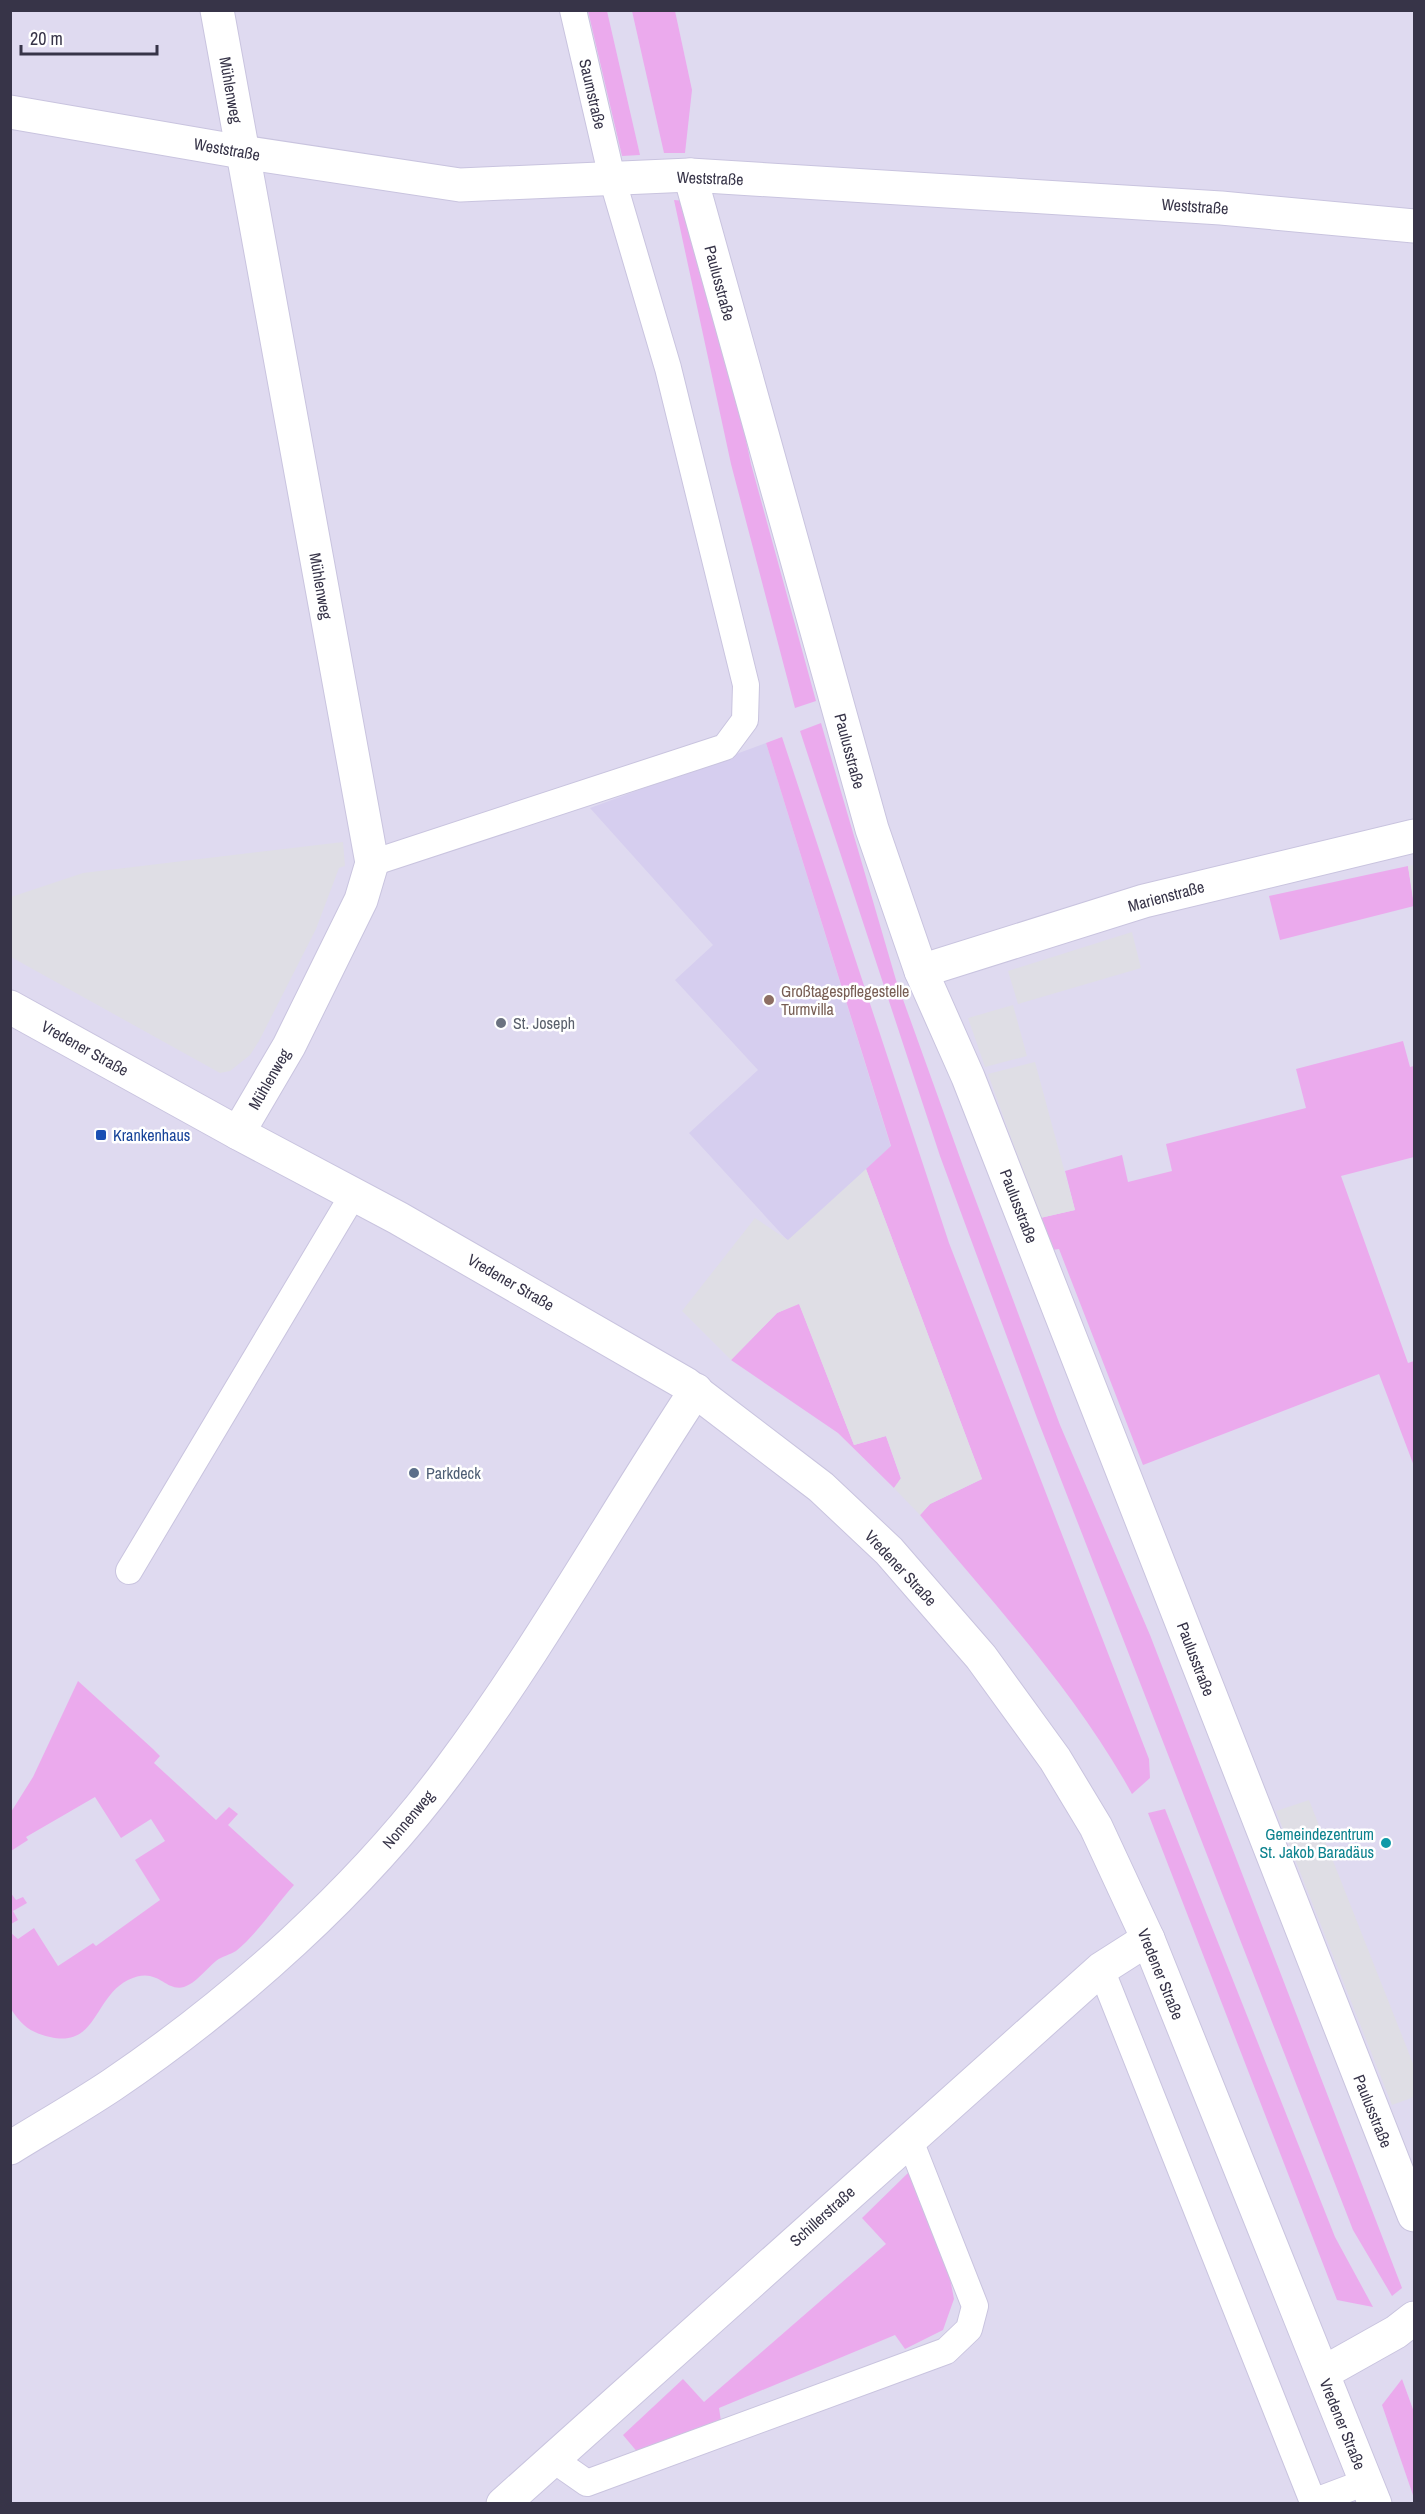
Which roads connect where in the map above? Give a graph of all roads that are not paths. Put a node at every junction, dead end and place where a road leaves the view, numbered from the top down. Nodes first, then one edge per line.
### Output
1 (217, 10) edge
2 (573, 10) edge
3 (10, 112) edge
4 (242, 152) junction
5 (690, 176) junction
6 (612, 177) junction
7 (1414, 226) edge
8 (1414, 836) edge
9 (372, 863) junction
10 (921, 972) junction
11 (10, 1007) edge
12 (238, 1133) junction
13 (353, 1195) junction
14 (696, 1390) junction
15 (129, 1571) dead end
16 (1148, 1940) junction
17 (1101, 1969) junction
18 (909, 2138) junction
19 (10, 2148) edge
20 (1414, 2215) edge
21 (1414, 2318) edge
22 (1323, 2373) junction
23 (554, 2460) junction
24 (1370, 2493) edge
25 (503, 2504) edge

1 - 4 street, Mühlenweg
2 - 6 lane, Saumstraße
3 - 4 street, Weststraße
4 - 6 street, Weststraße
4 - 9 street, Mühlenweg
5 - 6 street, Weststraße
5 - 7 street, Weststraße
5 - 10 street, Paulusstraße
6 - 9 lane, Saumstraße
8 - 10 street, Marienstraße
9 - 12 street, Mühlenweg
10 - 20 street, Paulusstraße
11 - 12 street, Vredener Straße
12 - 13 street, Vredener Straße
13 - 14 street, Vredener Straße
13 - 15 lane
14 - 16 street, Vredener Straße
14 - 19 street, Nonnenweg
16 - 17 street, Schillerstraße
16 - 22 street, Vredener Straße
17 - 18 street, Schillerstraße
17 - 24 lane
18 - 23 street, Schillerstraße
18 - 23 lane
21 - 22 street
22 - 24 street, Vredener Straße
23 - 25 street, Schillerstraße

